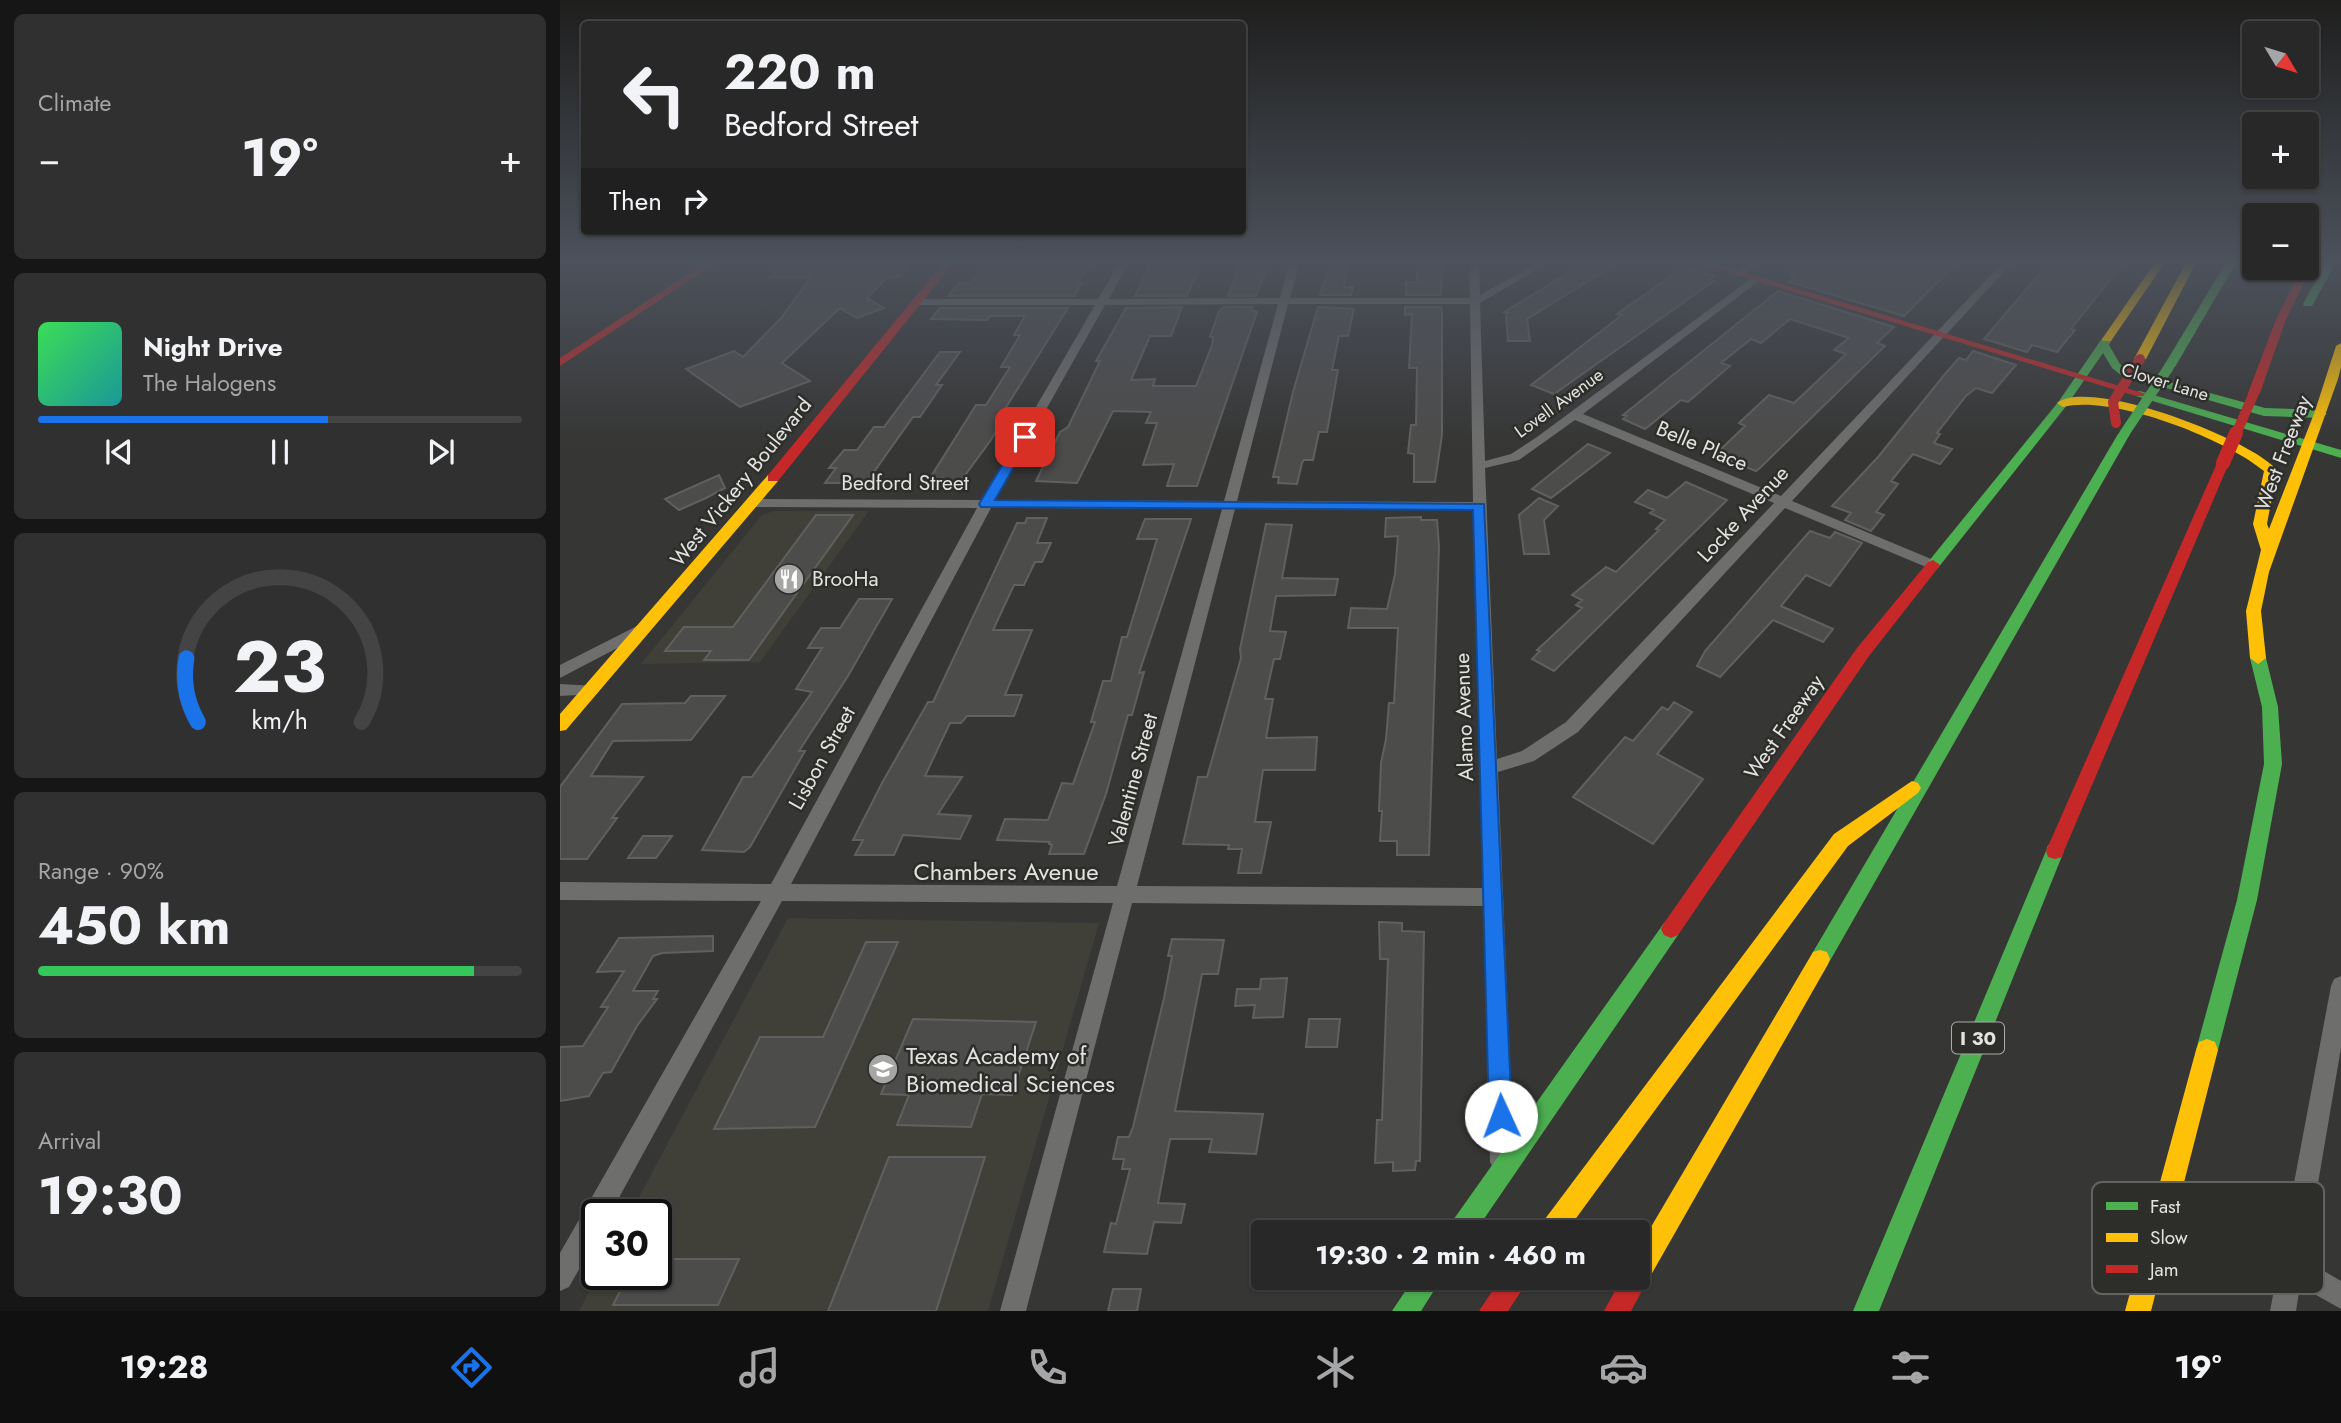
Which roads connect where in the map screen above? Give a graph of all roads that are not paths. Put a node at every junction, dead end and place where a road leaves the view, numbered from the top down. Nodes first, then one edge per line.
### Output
1 (592, 322) edge
2 (622, 322) edge
3 (899, 322) edge
4 (1091, 322) edge
5 (1279, 322) edge
6 (1476, 322) edge
7 (1698, 322) edge
8 (1900, 322) edge
9 (1951, 322) edge
10 (2120, 322) edge
11 (2160, 322) edge
12 (2196, 322) edge
13 (2280, 322) edge
14 (1940, 334) junction
15 (560, 343) edge
16 (2104, 346) junction
17 (2341, 346) edge
18 (560, 363) edge
19 (2081, 377) junction
20 (2063, 402) junction
21 (2321, 414) junction
22 (1574, 415) junction
23 (2120, 433) junction
24 (2309, 445) junction
25 (2341, 454) edge
26 (1478, 466) junction
27 (1783, 502) junction
28 (751, 503) junction
29 (986, 504) junction
30 (1230, 505) junction
31 (1480, 506) junction
32 (2269, 552) junction
33 (1931, 564) junction
34 (646, 626) junction
35 (560, 672) edge
36 (560, 690) edge
37 (591, 690) junction
38 (560, 725) edge
39 (1489, 768) junction
40 (1920, 781) junction
41 (560, 891) edge
42 (774, 895) junction
43 (1125, 896) junction
44 (1493, 897) junction
45 (2341, 986) edge
46 (1503, 1171) junction
47 (2172, 1182) edge
48 (2306, 1182) edge
49 (1468, 1220) edge
50 (1560, 1220) edge
51 (1650, 1252) edge
52 (560, 1278) edge
53 (2324, 1286) edge
54 (1420, 1290) edge
55 (1508, 1290) edge
56 (1629, 1290) edge
57 (2143, 1294) edge
58 (2341, 1296) edge
59 (1013, 1311) edge
60 (1405, 1311) edge
61 (1492, 1311) edge
62 (1617, 1311) edge
63 (1866, 1311) edge
64 (2138, 1311) edge

1 - 15 main road
2 - 18 main road
3 - 28 main road, West Vickery Boulevard
4 - 29 street, Lisbon Street
5 - 30 street, Valentine Street
6 - 26 street, Alamo Avenue
7 - 22 street, Lovell Avenue
8 - 14 main road, Clover Lane
9 - 14 street, Locke Avenue
10 - 16 main road, West Freeway
11 - 23 main road, bridge
12 - 23 main road, bridge
13 - 63 main road, I 30, bridge
14 - 19 main road, Clover Lane
14 - 27 street, Locke Avenue
16 - 19 main road, West Freeway
16 - 21 main road
17 - 21 main road, West Freeway
19 - 20 main road, West Freeway
19 - 24 main road, Clover Lane
20 - 32 main road
20 - 33 main road, West Freeway
21 - 24 main road, West Freeway
22 - 26 street, Lovell Avenue
22 - 27 street, Belle Place
23 - 40 main road
24 - 25 main road, Clover Lane
24 - 32 main road, West Freeway
26 - 31 street, Alamo Avenue
27 - 33 street, Belle Place
27 - 39 street, Locke Avenue
28 - 29 street, Bedford Street
28 - 34 main road, West Vickery Boulevard
29 - 30 street, Bedford Street
29 - 42 street, Lisbon Street
30 - 31 street, Bedford Street
30 - 43 street, Valentine Street
31 - 39 street, Alamo Avenue
32 - 47 main road, West Freeway
33 - 46 main road, West Freeway
34 - 35 street
34 - 37 main road, West Vickery Boulevard
36 - 37 street
37 - 38 main road, West Vickery Boulevard
39 - 44 street, Alamo Avenue
40 - 50 main road
40 - 51 main road
41 - 42 street, Chambers Avenue
42 - 43 street, Chambers Avenue
42 - 52 street, Lisbon Street
43 - 44 street, Chambers Avenue
43 - 59 street, Valentine Street
44 - 46 street, Alamo Avenue
45 - 48 street
46 - 49 main road, West Freeway
53 - 58 street
54 - 60 main road
55 - 61 main road
56 - 62 main road
57 - 64 main road, West Freeway

